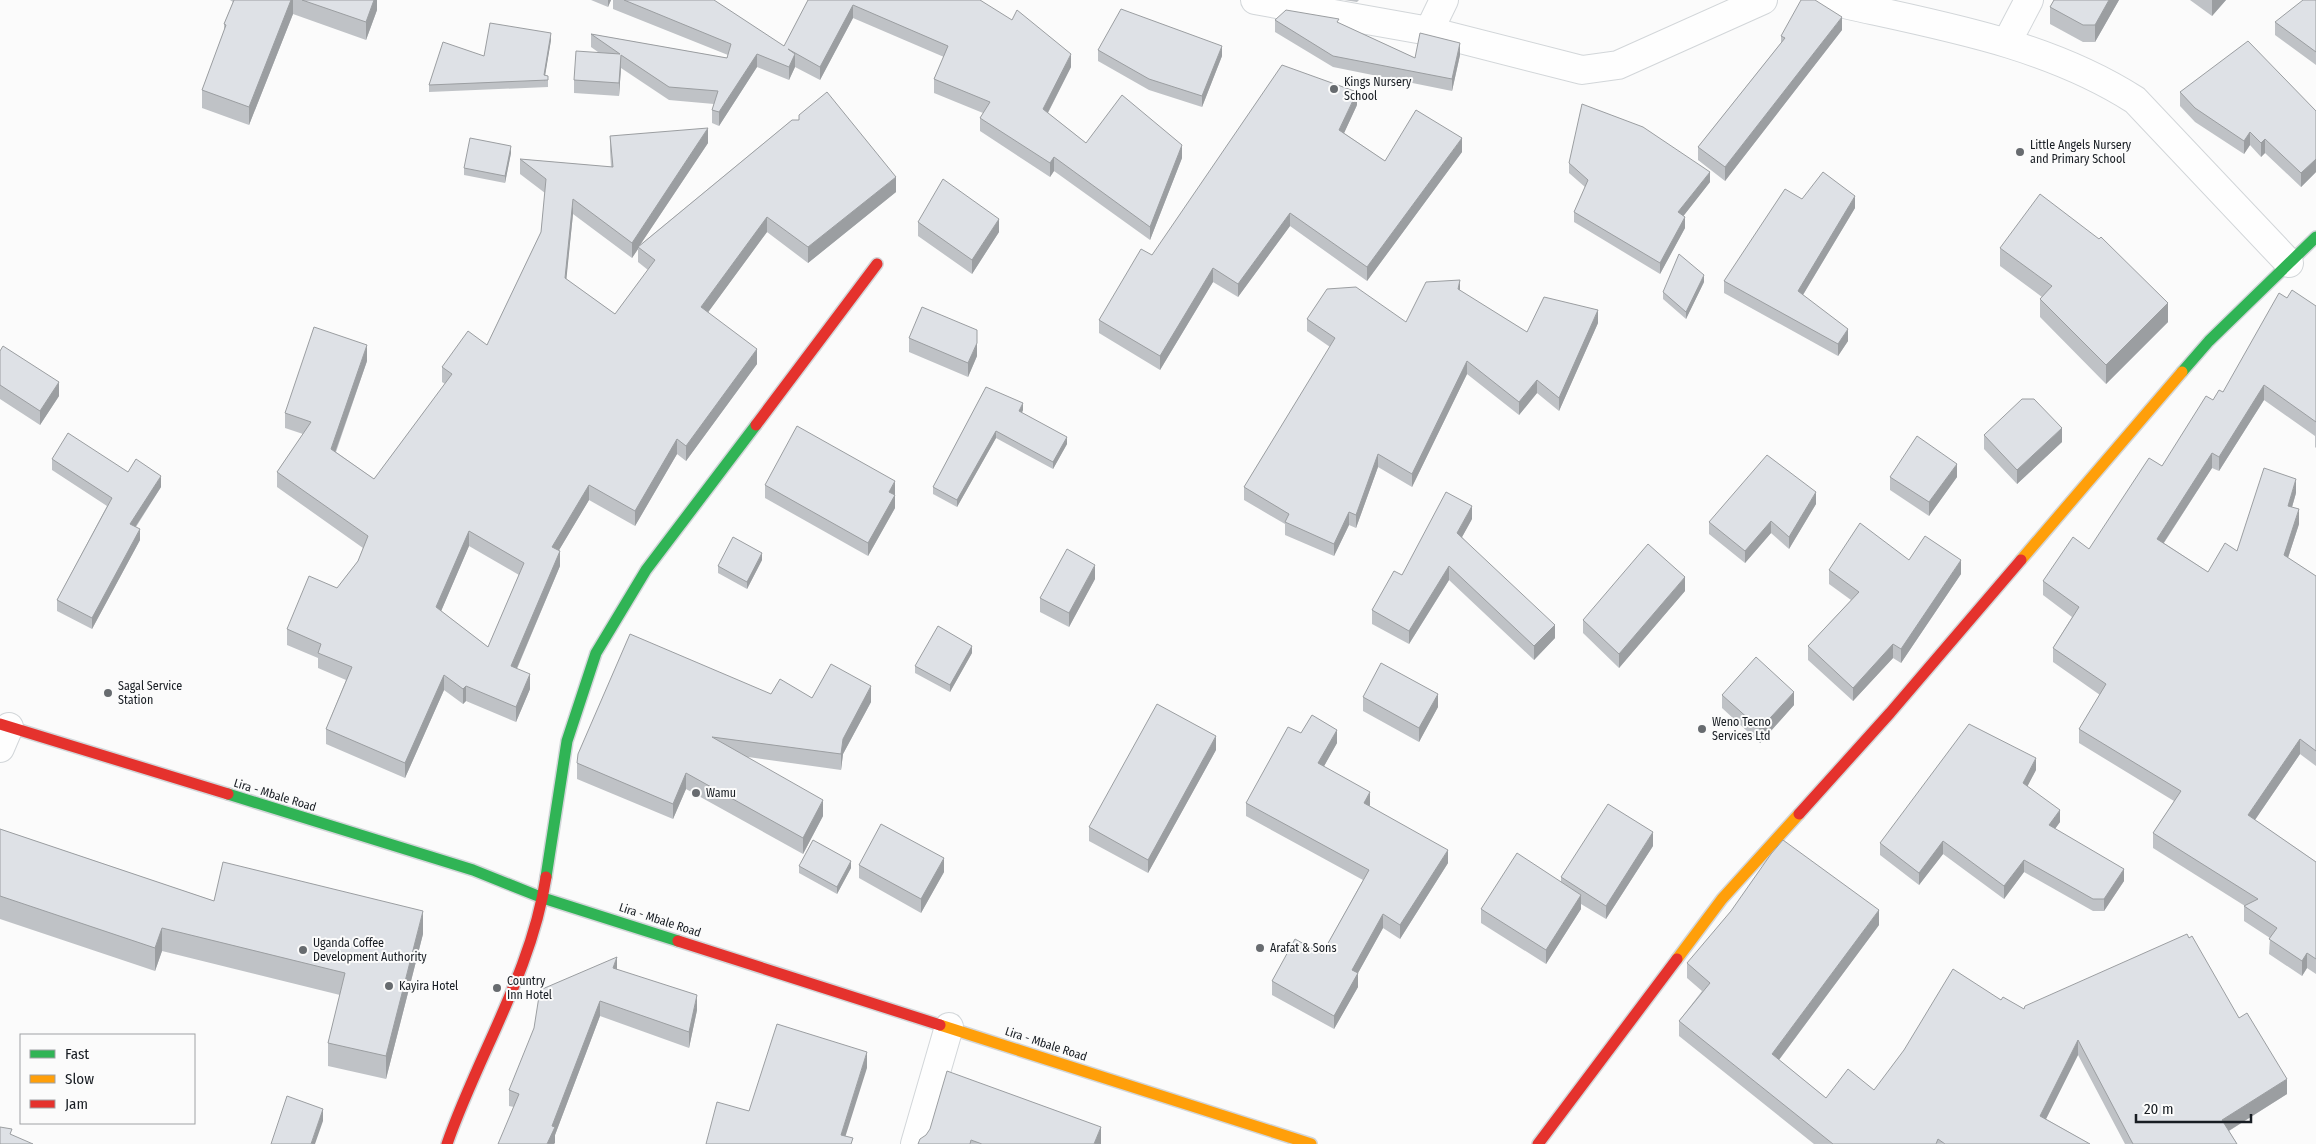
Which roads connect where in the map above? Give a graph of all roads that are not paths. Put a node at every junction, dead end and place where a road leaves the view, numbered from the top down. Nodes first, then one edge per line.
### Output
1 (1255, 0) edge
2 (1444, 0) edge
3 (1763, 0) edge
4 (1826, 0) edge
5 (2029, 0) edge
6 (1428, 31) junction
7 (2007, 42) junction
8 (2316, 237) edge
9 (2289, 263) junction
10 (877, 264) dead end
11 (3, 733) edge
12 (543, 898) junction
13 (949, 1027) junction
14 (447, 1144) edge
15 (915, 1144) edge
16 (1311, 1144) edge
17 (1538, 1144) edge

1 - 6 street
2 - 6 street
3 - 6 street
4 - 7 street
5 - 7 street
7 - 9 street
8 - 9 street
9 - 17 street
10 - 12 street
11 - 12 street, Lira - Mbale Road
12 - 13 street, Lira - Mbale Road
12 - 14 street
13 - 15 street
13 - 16 street, Lira - Mbale Road

